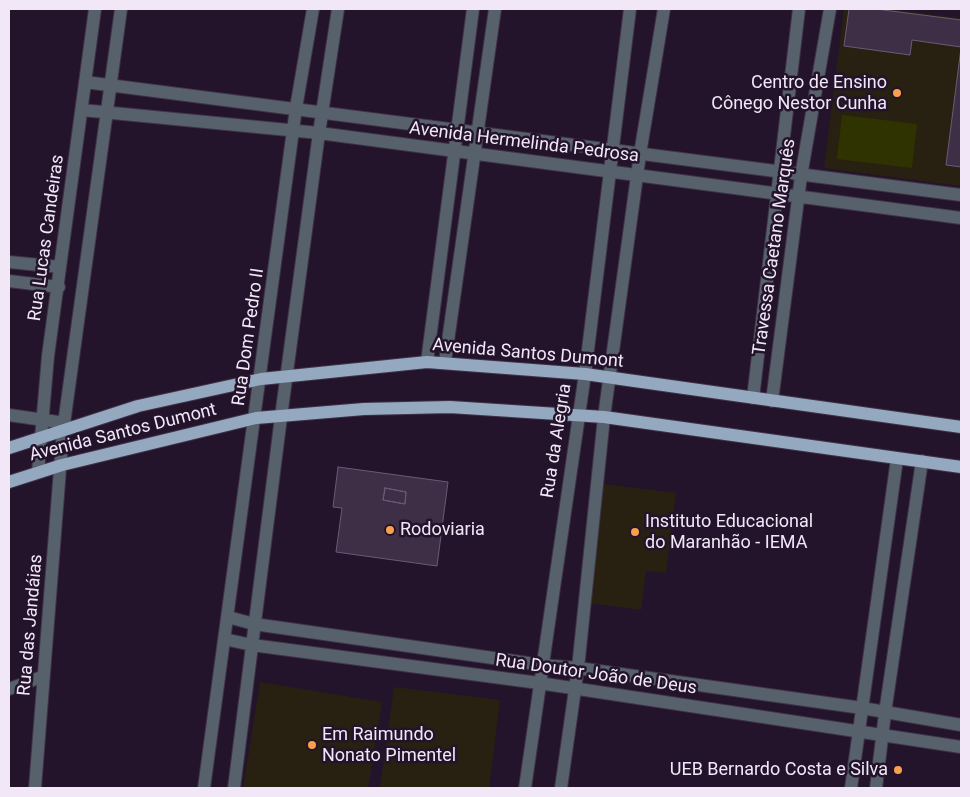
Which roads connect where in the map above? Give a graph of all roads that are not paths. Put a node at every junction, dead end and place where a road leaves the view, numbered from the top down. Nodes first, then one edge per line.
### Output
1 (95, 9) edge
2 (121, 9) edge
3 (313, 9) edge
4 (338, 9) edge
5 (473, 9) edge
6 (495, 9) edge
7 (630, 9) edge
8 (664, 9) edge
9 (799, 9) edge
10 (830, 9) edge
11 (84, 82) junction
12 (110, 87) junction
13 (296, 108) junction
14 (82, 110) junction
15 (107, 112) junction
16 (322, 114) junction
17 (458, 130) junction
18 (294, 132) junction
19 (319, 134) junction
20 (479, 134) junction
21 (612, 150) junction
22 (455, 153) junction
23 (476, 154) junction
24 (640, 154) junction
25 (608, 170) junction
26 (778, 173) junction
27 (638, 175) junction
28 (801, 176) junction
29 (776, 195) junction
30 (961, 195) edge
31 (800, 196) junction
32 (961, 218) edge
33 (9, 262) edge
34 (60, 268) junction
35 (9, 281) edge
36 (58, 287) junction
37 (427, 362) junction
38 (446, 362) junction
39 (585, 374) junction
40 (287, 376) junction
41 (610, 377) junction
42 (261, 379) junction
43 (753, 398) junction
44 (772, 401) junction
45 (9, 415) edge
46 (579, 415) junction
47 (281, 417) junction
48 (604, 417) junction
49 (256, 418) junction
50 (42, 419) junction
51 (64, 427) junction
52 (961, 427) edge
53 (40, 438) junction
54 (9, 448) edge
55 (897, 459) junction
56 (922, 461) junction
57 (62, 465) junction
58 (961, 467) edge
59 (38, 472) junction
60 (9, 482) edge
61 (228, 618) junction
62 (254, 624) junction
63 (224, 639) junction
64 (252, 645) junction
65 (542, 665) junction
66 (578, 668) junction
67 (44, 676) junction
68 (539, 683) junction
69 (9, 689) edge
70 (574, 690) junction
71 (862, 708) junction
72 (885, 713) junction
73 (961, 725) edge
74 (859, 730) junction
75 (884, 735) junction
76 (961, 747) edge
77 (34, 788) edge
78 (204, 788) edge
79 (234, 788) edge
80 (525, 788) edge
81 (561, 788) edge
82 (851, 788) edge
83 (876, 788) edge

1 - 11 street, Rua Lucas Candeiras
2 - 12 street
3 - 13 street, Rua Dom Pedro II
4 - 16 street
5 - 17 street
6 - 20 street
7 - 21 street, Rua da Alegria
8 - 24 street
9 - 26 street, Travessa Caetano Marquês
10 - 28 street, Travessa Caetano Marquês
11 - 12 street
11 - 14 street, Rua Lucas Candeiras
12 - 13 street
12 - 15 street
13 - 16 street
13 - 18 street, Rua Dom Pedro II
14 - 15 street, Avenida Hermelinda Pedrosa
14 - 34 street, Rua Lucas Candeiras
15 - 18 street, Avenida Hermelinda Pedrosa
15 - 51 street
16 - 17 street
16 - 19 street
17 - 20 street
17 - 22 street
18 - 19 street, Avenida Hermelinda Pedrosa
18 - 42 street, Rua Dom Pedro II
19 - 22 street, Avenida Hermelinda Pedrosa
19 - 40 street
20 - 21 street
20 - 23 street
21 - 24 street
21 - 25 street, Rua da Alegria
22 - 23 street, Avenida Hermelinda Pedrosa
22 - 37 street
23 - 25 street, Avenida Hermelinda Pedrosa
23 - 38 street
24 - 26 street
24 - 27 street
25 - 27 street, Avenida Hermelinda Pedrosa
25 - 39 street, Rua da Alegria
26 - 28 street
26 - 29 street, Travessa Caetano Marquês
27 - 29 street, Avenida Hermelinda Pedrosa
27 - 41 street
28 - 30 street
28 - 31 street, Travessa Caetano Marquês
29 - 31 street, Avenida Hermelinda Pedrosa
29 - 43 street, Travessa Caetano Marquês
31 - 32 street, Avenida Hermelinda Pedrosa
31 - 44 street, Travessa Caetano Marquês
33 - 34 street
34 - 36 street, Rua Lucas Candeiras
35 - 36 street
36 - 50 street, Rua Lucas Candeiras
37 - 38 main road, Avenida Santos Dumont
37 - 40 main road, Avenida Santos Dumont
38 - 39 main road, Avenida Santos Dumont
39 - 41 main road, Avenida Santos Dumont
39 - 46 street, Rua da Alegria
40 - 42 main road, Avenida Santos Dumont
40 - 47 street
41 - 43 main road, Avenida Santos Dumont
41 - 48 street
42 - 49 street, Rua Dom Pedro II
42 - 51 main road, Avenida Santos Dumont
43 - 44 main road, Avenida Santos Dumont
44 - 52 main road, Avenida Santos Dumont
45 - 50 street
46 - 47 main road, Avenida Santos Dumont
46 - 48 main road, Avenida Santos Dumont
46 - 65 street, Rua da Alegria
47 - 49 main road, Avenida Santos Dumont
47 - 62 street
48 - 55 main road, Avenida Santos Dumont
48 - 66 street
49 - 57 main road, Avenida Santos Dumont
49 - 61 street, Rua Dom Pedro II
50 - 51 street
50 - 53 street, Rua Lucas Candeiras
51 - 53 main road, Avenida Santos Dumont
51 - 57 street
53 - 54 main road, Avenida Santos Dumont
53 - 59 street, Rua Lucas Candeiras
55 - 56 main road, Avenida Santos Dumont
55 - 71 street
56 - 58 main road, Avenida Santos Dumont
56 - 72 street
57 - 59 main road, Avenida Santos Dumont
57 - 67 street, Rua das Jandáias
59 - 60 main road, Avenida Santos Dumont
61 - 62 street, Rua Doutor João de Deus
61 - 63 street, Rua Dom Pedro II
62 - 64 street
62 - 65 street, Rua Doutor João de Deus
63 - 64 street, Rua Doutor João de Deus
63 - 78 street, Rua Dom Pedro II
64 - 68 street, Rua Doutor João de Deus
64 - 79 street
65 - 66 street, Rua Doutor João de Deus
65 - 68 street, Rua da Alegria
66 - 70 street
66 - 71 street, Rua Doutor João de Deus
67 - 69 street
67 - 77 street, Rua das Jandáias
68 - 70 street, Rua Doutor João de Deus
68 - 80 street, Rua da Alegria
70 - 74 street, Rua Doutor João de Deus
70 - 81 street
71 - 72 street, Rua Doutor João de Deus
71 - 74 street
72 - 73 street, Rua Doutor João de Deus
72 - 75 street
74 - 75 street, Rua Doutor João de Deus
74 - 82 street
75 - 76 street, Rua Doutor João de Deus
75 - 83 street

